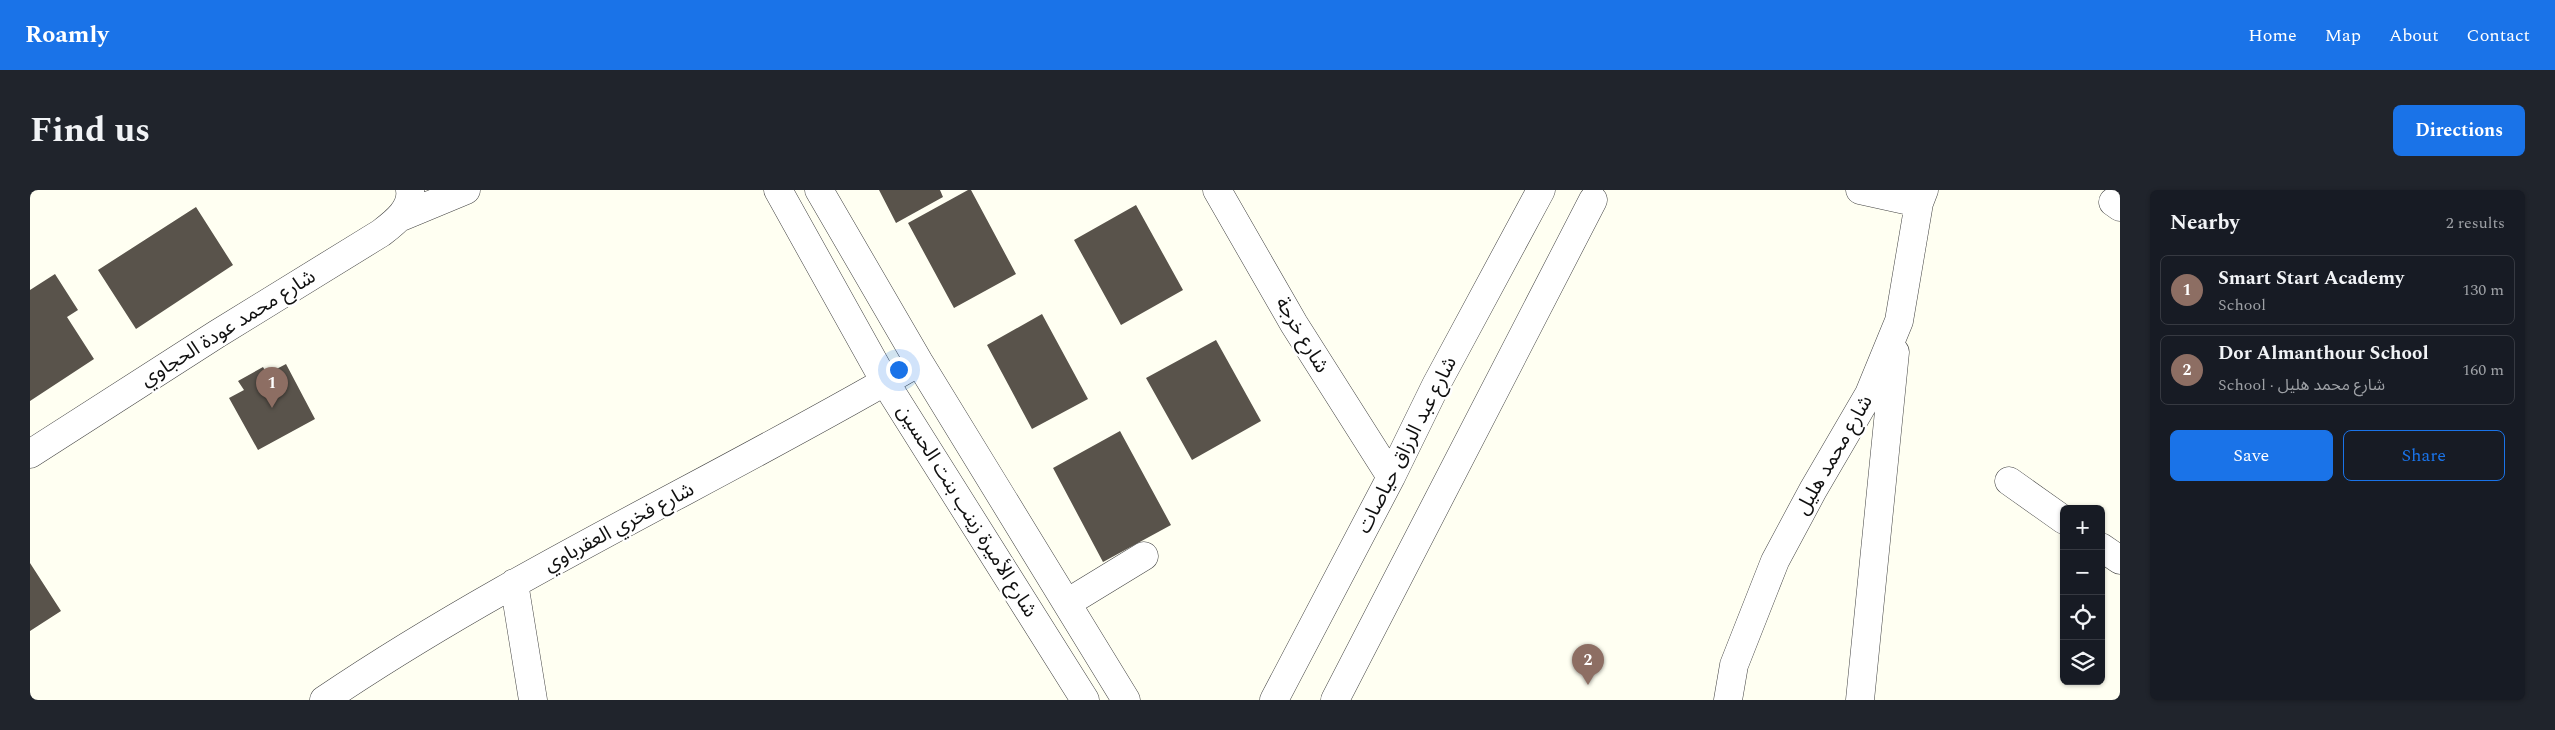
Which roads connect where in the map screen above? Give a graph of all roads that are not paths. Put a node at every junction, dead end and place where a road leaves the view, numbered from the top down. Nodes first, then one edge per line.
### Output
1 (410, 190) edge
2 (466, 190) edge
3 (778, 190) edge
4 (819, 190) edge
5 (1217, 190) edge
6 (1541, 190) edge
7 (1860, 190) edge
8 (1921, 197) edge
9 (1594, 200) dead end
10 (401, 217) junction
11 (1899, 321) junction
12 (919, 362) junction
13 (885, 382) junction
14 (30, 454) edge
15 (1391, 477) junction
16 (2009, 481) dead end
17 (2060, 517) edge
18 (2105, 549) edge
19 (1144, 556) dead end
20 (2120, 560) edge
21 (514, 583) junction
22 (1067, 603) junction
23 (324, 700) edge
24 (533, 700) edge
25 (1085, 700) edge
26 (1126, 700) edge
27 (1274, 700) edge
28 (1335, 700) edge
29 (1728, 700) edge
30 (1860, 700) edge

1 - 10 street, شارع محمد عودة الحجاوي
2 - 10 street
3 - 13 street, شارع الأميرة زينب بنت الحسين
4 - 12 street, شارع الأميرة زينب بنت الحسين
5 - 15 street, شارع خرجة
6 - 15 street, شارع عبد الرزاق حياصات
7 - 8 street, شارع محمد هليل
8 - 11 street, شارع محمد هليل
9 - 28 street
10 - 14 street, شارع محمد عودة الحجاوي
11 - 29 street, شارع محمد هليل
11 - 30 street
12 - 13 street, شارع فخري العقرباوي
12 - 22 street, شارع الأميرة زينب بنت الحسين
13 - 21 street, شارع فخري العقرباوي
13 - 25 street, شارع الأميرة زينب بنت الحسين
15 - 27 street, شارع عبد الرزاق حياصات
16 - 17 street
18 - 20 street
19 - 22 street
21 - 23 street, شارع فخري العقرباوي
21 - 24 street
22 - 26 street, شارع الأميرة زينب بنت الحسين

